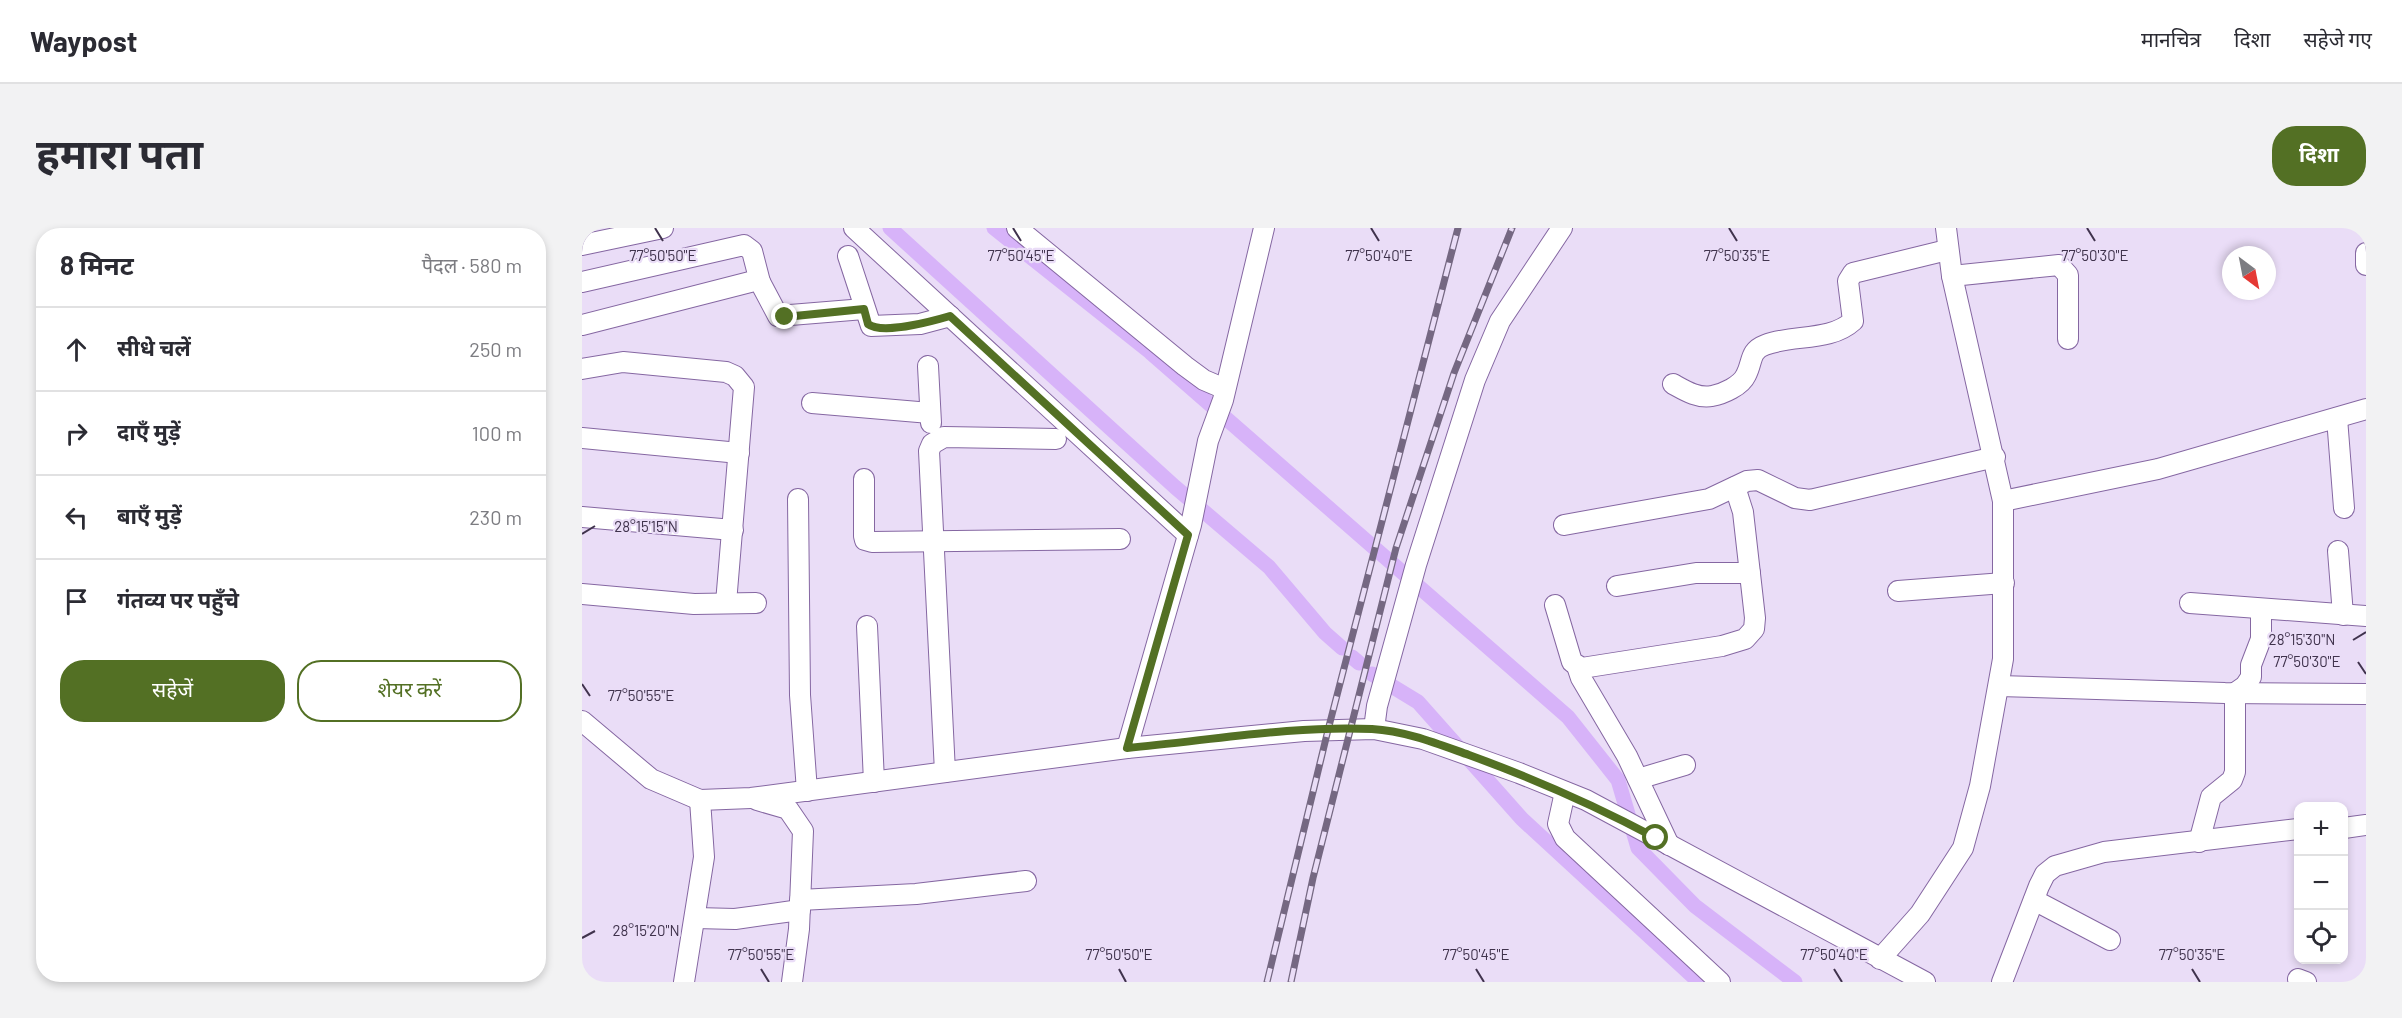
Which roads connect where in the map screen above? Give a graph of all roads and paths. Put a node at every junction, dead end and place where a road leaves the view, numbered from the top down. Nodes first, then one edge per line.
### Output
1 (663, 228) edge
2 (854, 228) edge
3 (1017, 228) edge
4 (1264, 228) edge
5 (1562, 228) edge
6 (1946, 228) edge
7 (582, 245) edge
8 (1947, 250) junction
9 (2366, 253) edge
10 (848, 256) dead end
11 (2366, 265) edge
12 (1952, 276) junction
13 (582, 282) edge
14 (760, 282) junction
15 (864, 309) junction
16 (950, 316) junction
17 (582, 325) edge
18 (2068, 339) dead end
19 (928, 366) dead end
20 (582, 369) edge
21 (1673, 384) dead end
22 (1224, 394) junction
23 (812, 403) dead end
24 (2366, 409) edge
25 (930, 413) junction
26 (2337, 418) junction
27 (582, 438) edge
28 (1056, 439) dead end
29 (932, 444) junction
30 (739, 453) junction
31 (1995, 458) junction
32 (864, 479) dead end
33 (1735, 486) junction
34 (798, 499) dead end
35 (2003, 501) junction
36 (2344, 508) dead end
37 (582, 517) edge
38 (1564, 525) dead end
39 (732, 530) junction
40 (1190, 530) junction
41 (1120, 539) dead end
42 (934, 542) junction
43 (2338, 551) dead end
44 (1750, 573) junction
45 (2004, 583) junction
46 (1617, 586) dead end
47 (1898, 591) dead end
48 (582, 594) edge
49 (726, 603) junction
50 (756, 603) dead end
51 (2190, 603) dead end
52 (1555, 605) dead end
53 (2261, 609) junction
54 (2343, 615) junction
55 (2366, 616) edge
56 (867, 626) dead end
57 (1577, 666) junction
58 (1999, 686) junction
59 (2235, 693) junction
60 (2366, 694) edge
61 (582, 721) edge
62 (1374, 729) junction
63 (1127, 748) junction
64 (1685, 765) dead end
65 (945, 772) junction
66 (1638, 779) junction
67 (874, 782) junction
68 (807, 791) junction
69 (1565, 792) junction
70 (752, 798) junction
71 (700, 800) junction
72 (2366, 825) edge
73 (2348, 827) edge
74 (2294, 830) edge
75 (1663, 841) junction
76 (2199, 842) junction
77 (1026, 881) dead end
78 (2034, 900) junction
79 (800, 905) junction
80 (696, 918) junction
81 (2110, 939) dead end
82 (1880, 959) junction
83 (684, 982) edge
84 (792, 982) edge
85 (1719, 982) edge
86 (1924, 982) edge
87 (2002, 982) edge

1 - 7 street
2 - 16 street
3 - 22 street
4 - 22 street
5 - 62 street
6 - 8 street
8 - 12 street
8 - 21 street
9 - 11 street
10 - 15 street
12 - 18 street
12 - 31 street
13 - 14 street
14 - 15 street
14 - 17 street
15 - 16 street
16 - 40 street
19 - 25 street
20 - 30 street
22 - 40 street
23 - 25 street
24 - 26 street
25 - 29 street
26 - 35 street
26 - 36 street
27 - 30 street
28 - 29 street
29 - 42 street
30 - 39 street
31 - 33 street
31 - 35 street
32 - 42 street
33 - 38 street
33 - 44 street
34 - 68 street
35 - 45 street
37 - 39 street
39 - 49 street
40 - 63 street
41 - 42 street
42 - 65 street
43 - 54 street
44 - 46 street
44 - 57 street
45 - 47 street
45 - 58 street
48 - 49 street
49 - 50 street
51 - 53 street
52 - 57 street
53 - 54 street
53 - 59 street
54 - 55 street
56 - 67 street
57 - 66 street
58 - 59 street
58 - 82 street
59 - 60 street
59 - 76 street
61 - 71 street
62 - 63 street
62 - 69 street
63 - 65 street
64 - 66 street
65 - 67 street
66 - 75 street
67 - 68 street
68 - 70 street
69 - 75 street
69 - 85 street
70 - 71 street
70 - 79 street
71 - 80 street
72 - 73 street
74 - 76 street
75 - 82 street
76 - 78 street
77 - 79 street
78 - 81 street
78 - 87 street
79 - 80 street
79 - 84 street
80 - 83 street
82 - 86 street

